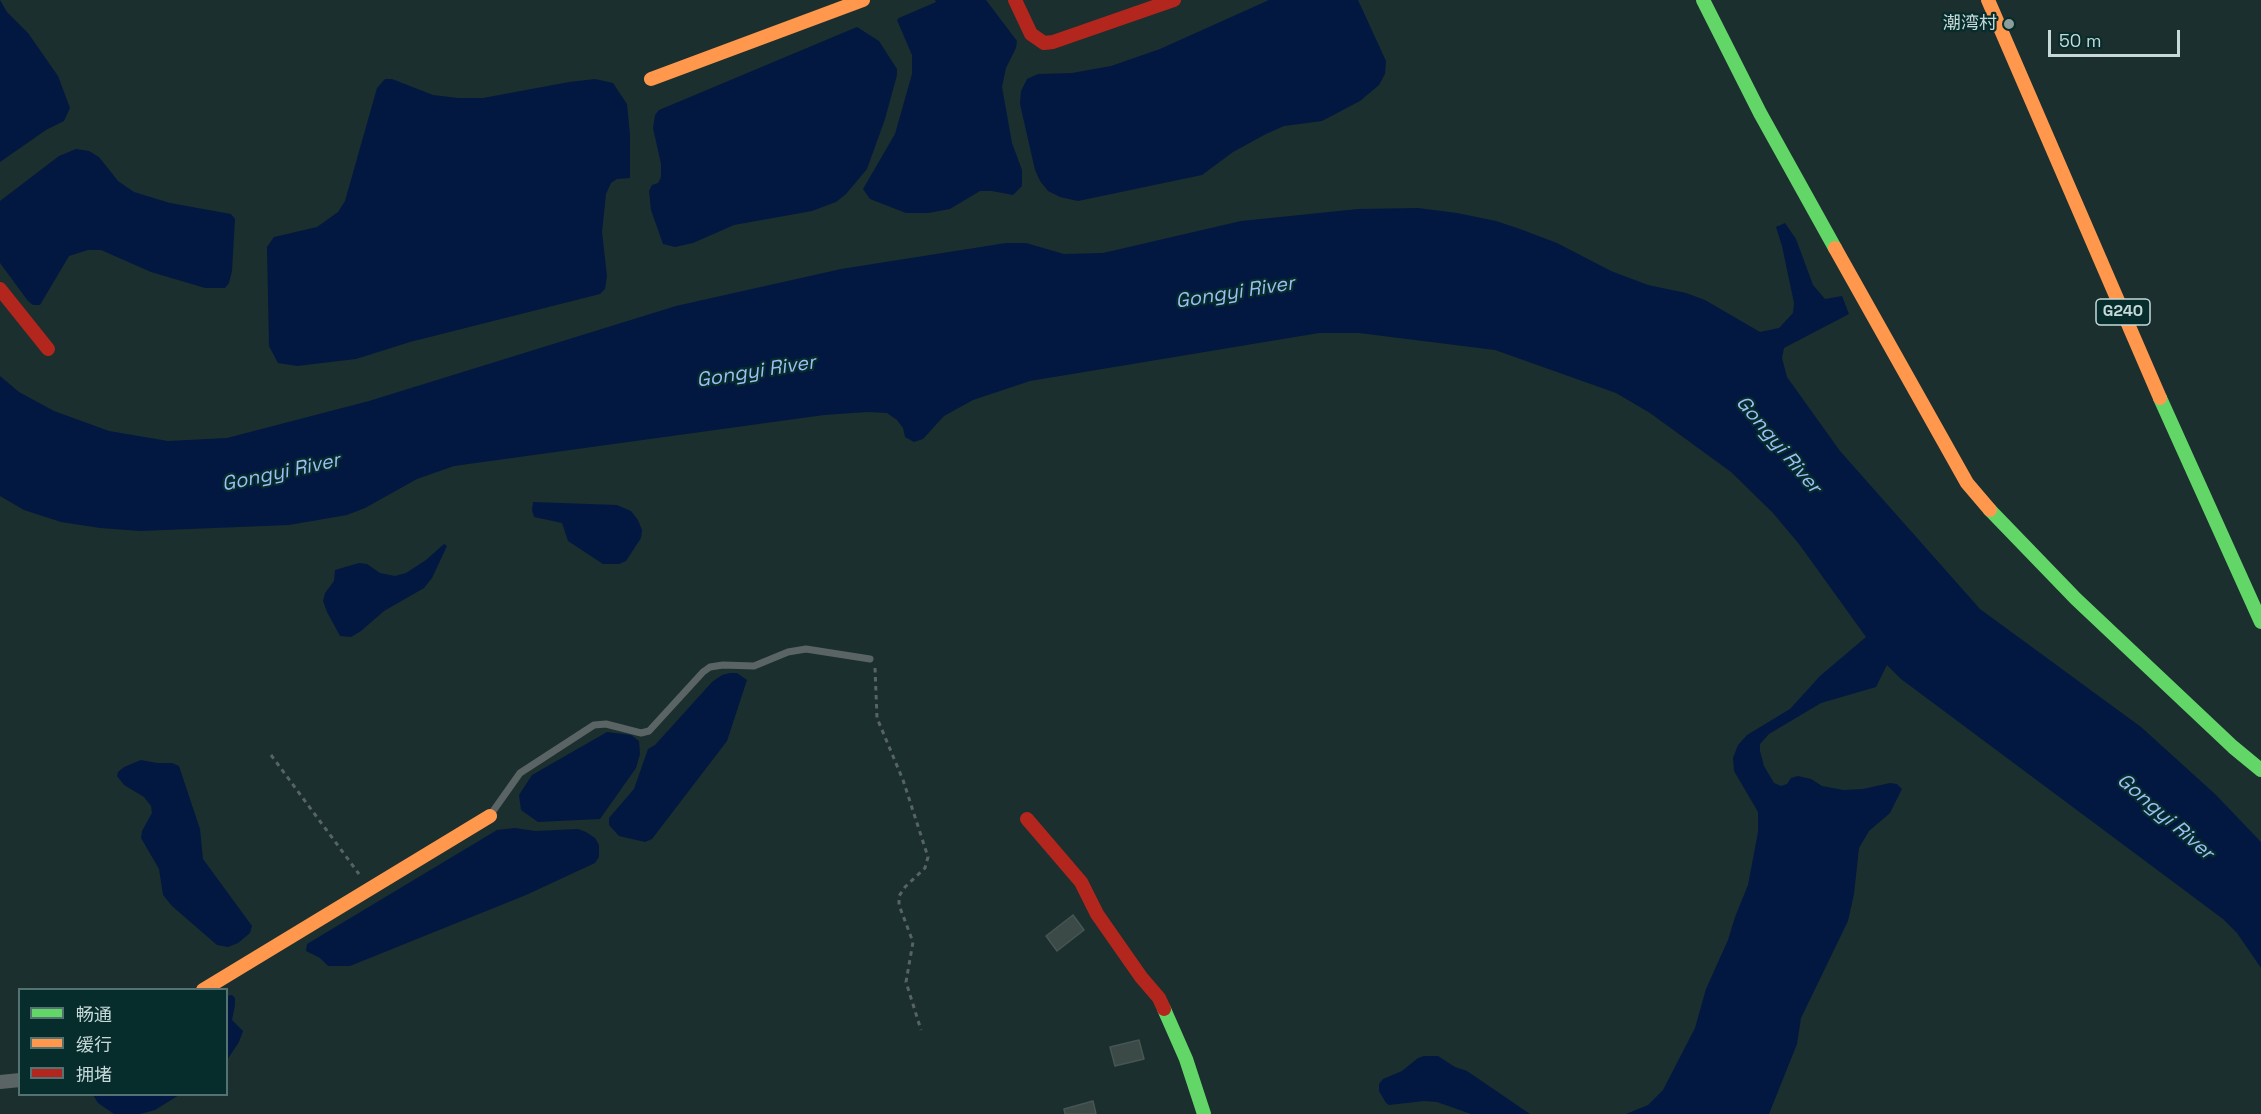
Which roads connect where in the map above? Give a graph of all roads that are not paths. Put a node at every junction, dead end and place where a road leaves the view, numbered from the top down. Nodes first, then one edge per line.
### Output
1 (863, 0) edge
2 (1015, 0) edge
3 (1174, 0) edge
4 (1703, 0) edge
5 (1988, 0) edge
6 (651, 79) dead end
7 (0, 289) edge
8 (48, 349) dead end
9 (2261, 622) edge
10 (870, 659) road end
11 (2261, 770) edge
12 (490, 816) joint
13 (1027, 819) dead end
14 (206, 988) edge
15 (18, 1080) edge
16 (0, 1083) edge
17 (1204, 1114) edge

1 - 6 main road
2 - 3 main road
4 - 11 main road
5 - 9 main road, G240
7 - 8 main road
10 - 12 lane
12 - 14 main road
13 - 17 main road
15 - 16 street

